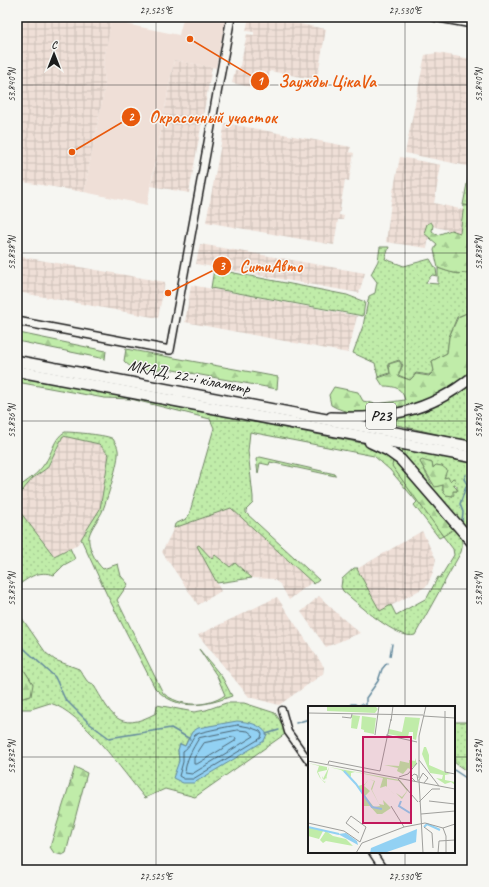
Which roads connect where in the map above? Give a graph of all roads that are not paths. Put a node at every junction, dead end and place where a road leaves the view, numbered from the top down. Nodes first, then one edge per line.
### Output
1 (231, 17) edge
2 (434, 17) edge
3 (472, 24) edge
4 (17, 322) edge
5 (17, 360) edge
6 (17, 371) edge
7 (472, 378) edge
8 (318, 417) junction
9 (349, 434) junction
10 (472, 447) edge
11 (472, 457) edge
12 (472, 542) edge
13 (282, 710) dead end
14 (308, 759) edge
15 (373, 853) edge
16 (384, 870) edge

1 - 4 street
2 - 3 street
5 - 8 highway, МКАД, 22-і кіламетр
6 - 9 highway, МКАД, 22-і кіламетр
7 - 8 main road, Р23
8 - 10 highway, МКАД, 22-і кіламетр
9 - 11 highway
9 - 12 highway, Р23
13 - 14 street
15 - 16 street

